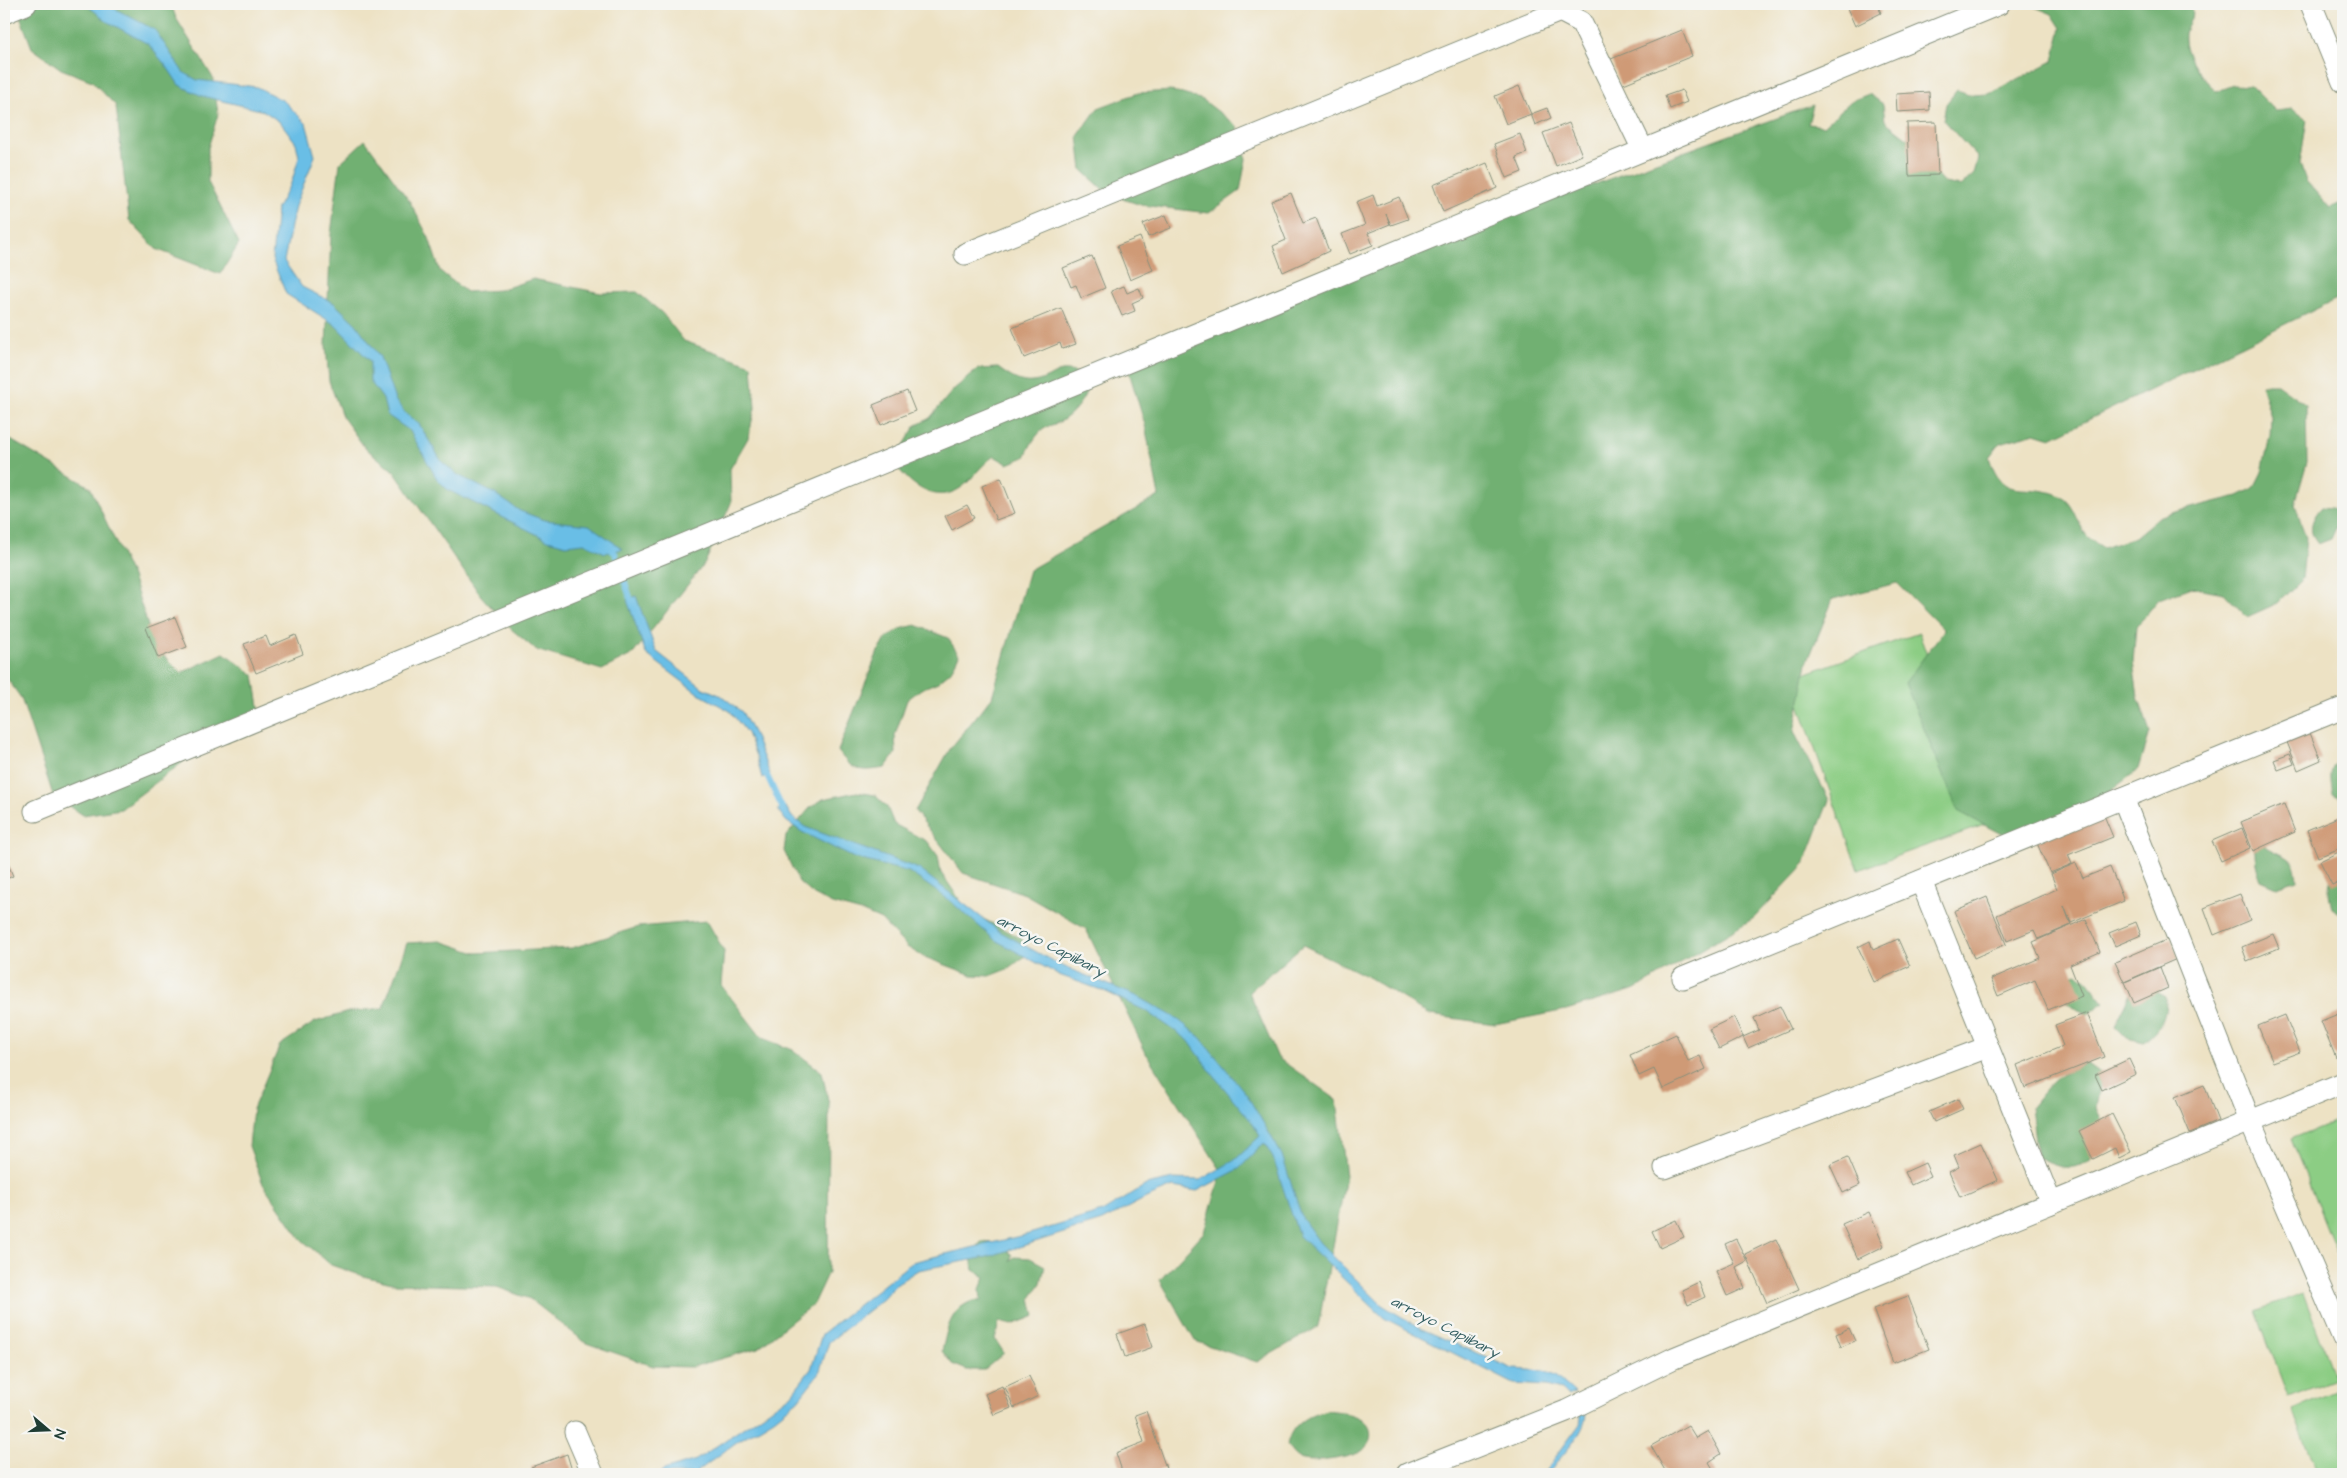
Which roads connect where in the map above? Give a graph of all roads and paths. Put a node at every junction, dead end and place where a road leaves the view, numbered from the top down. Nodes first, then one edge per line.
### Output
1 (26, 4) edge
2 (1999, 4) edge
3 (2312, 4) edge
4 (4, 13) edge
5 (2343, 82) edge
6 (1643, 150) junction
7 (965, 254) dead end
8 (2343, 708) edge
9 (2122, 798) junction
10 (35, 810) dead end
11 (1921, 881) junction
12 (1683, 978) dead end
13 (1988, 1047) junction
14 (2343, 1083) edge
15 (2250, 1121) junction
16 (1665, 1168) dead end
17 (2051, 1203) junction
18 (2343, 1338) edge
19 (575, 1432) dead end
20 (593, 1474) edge
21 (1407, 1474) edge

1 - 4 street
2 - 6 street
3 - 5 street
6 - 7 street
6 - 10 street
8 - 9 street
9 - 11 street
9 - 15 street
11 - 12 street
11 - 13 street
13 - 16 street
13 - 17 street
14 - 15 street
15 - 17 street
15 - 18 street
17 - 21 street
19 - 20 street

